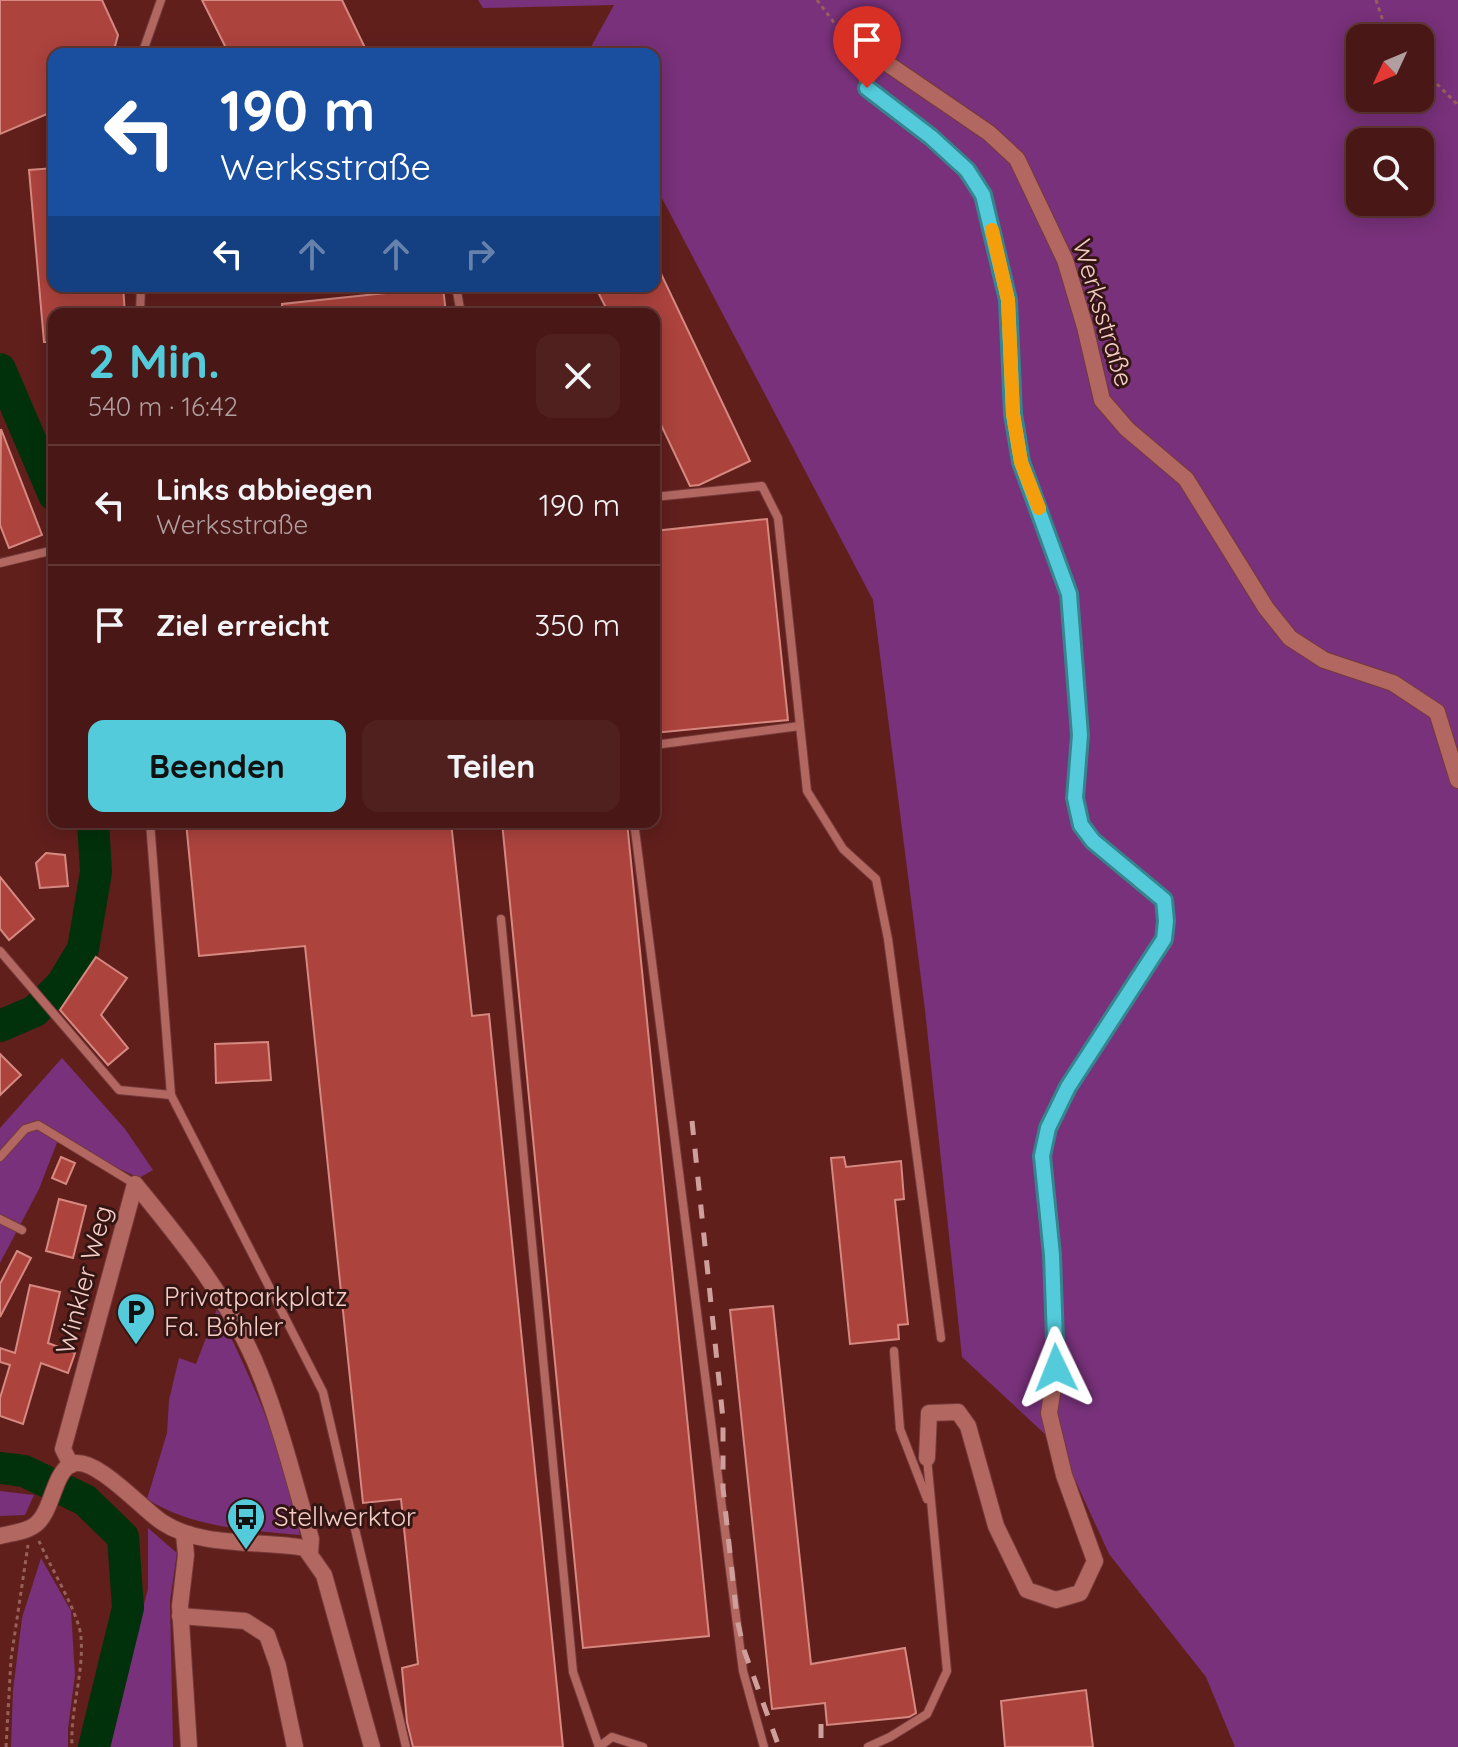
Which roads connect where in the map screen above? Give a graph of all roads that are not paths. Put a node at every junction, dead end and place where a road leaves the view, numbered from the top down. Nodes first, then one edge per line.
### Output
1 (161, 0) edge
2 (144, 48) edge
3 (660, 496) edge
4 (48, 552) edge
5 (0, 563) edge
6 (800, 726) junction
7 (660, 744) edge
8 (1458, 780) edge
9 (150, 828) edge
10 (635, 828) edge
11 (501, 919) dead end
12 (0, 951) edge
13 (171, 1095) junction
14 (0, 1157) edge
15 (135, 1184) junction
16 (0, 1219) edge
17 (22, 1230) dead end
18 (941, 1338) dead end
19 (894, 1351) dead end
20 (927, 1458) joint
21 (67, 1468) junction
22 (932, 1511) junction
23 (184, 1534) junction
24 (0, 1536) edge
25 (310, 1553) junction
26 (180, 1616) junction
27 (189, 1747) edge
28 (295, 1747) edge
29 (372, 1747) edge
30 (406, 1747) edge
31 (599, 1747) edge
32 (643, 1747) edge
33 (764, 1747) edge
34 (868, 1747) edge

1 - 2 lane
3 - 6 lane
4 - 5 lane
6 - 7 lane
6 - 18 lane
8 - 20 street, Werksstraße
9 - 13 lane
10 - 33 lane
11 - 31 lane
12 - 13 lane
13 - 30 lane
14 - 15 lane
15 - 21 street, Winkler Weg
15 - 25 street, Winkler Weg
16 - 17 lane
19 - 22 lane
20 - 22 lane
21 - 23 street
21 - 24 street
22 - 34 lane
23 - 25 street
23 - 26 street
25 - 29 street, Winkler Weg
26 - 27 street
26 - 28 street
31 - 32 lane

